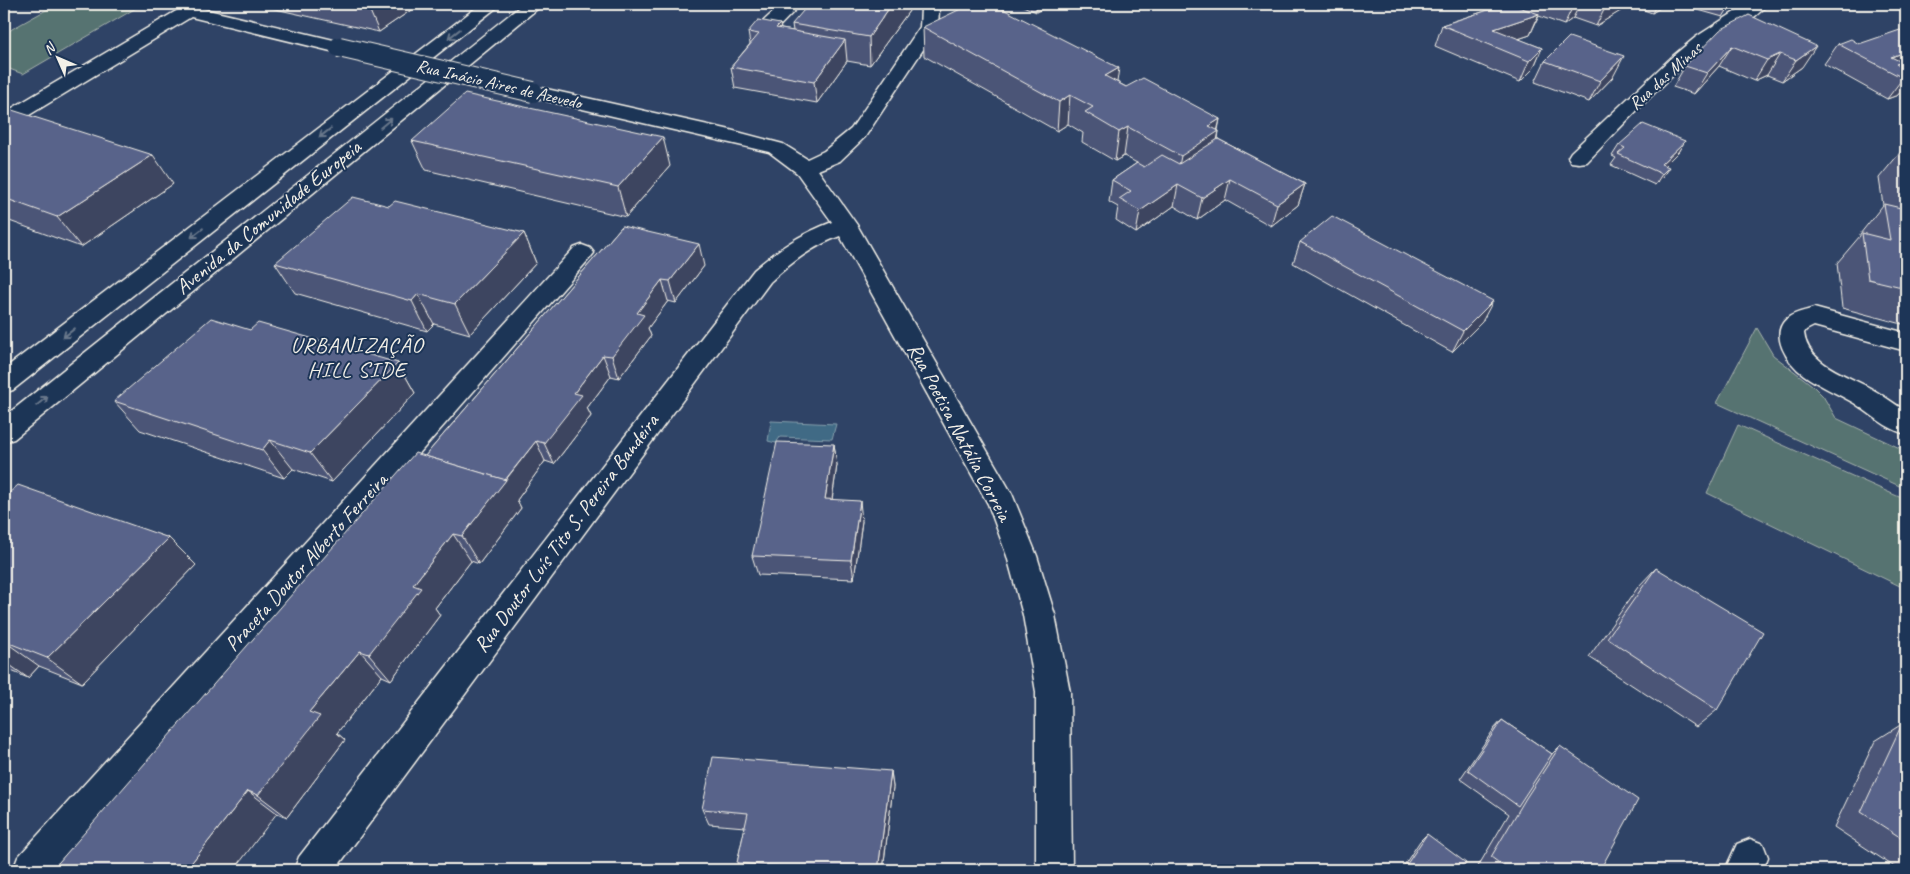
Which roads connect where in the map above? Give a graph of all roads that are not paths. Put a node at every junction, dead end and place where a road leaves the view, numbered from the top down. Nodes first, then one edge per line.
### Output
1 (492, 4) edge
2 (534, 4) edge
3 (792, 4) edge
4 (928, 4) edge
5 (1758, 4) edge
6 (195, 7) edge
7 (764, 31) edge
8 (5, 120) edge
9 (1579, 157) dead end
10 (805, 168) junction
11 (846, 225) junction
12 (582, 253) dead end
13 (1906, 342) edge
14 (4, 383) edge
15 (1864, 397) junction
16 (1906, 404) edge
17 (1906, 424) edge
18 (4, 432) edge
19 (31, 870) edge
20 (312, 870) edge
21 (1054, 870) edge

1 -> 14 street, Avenida da Comunidade Europeia
18 -> 2 street, Avenida da Comunidade Europeia
3 - 7 street
4 - 10 street
5 - 9 street, Rua das Minas
6 - 8 street
6 - 10 street, Rua Inácio Aires de Azevedo, bridge
10 - 11 street, Rua Poetisa Natália Correia
11 - 20 street, Rua Doutor Luís Tito S. Pereira Bandeira
11 - 21 street, Rua Poetisa Natália Correia
12 - 19 street, Praceta Doutor Alberto Ferreira
13 - 15 street
15 - 16 street
15 - 17 street

